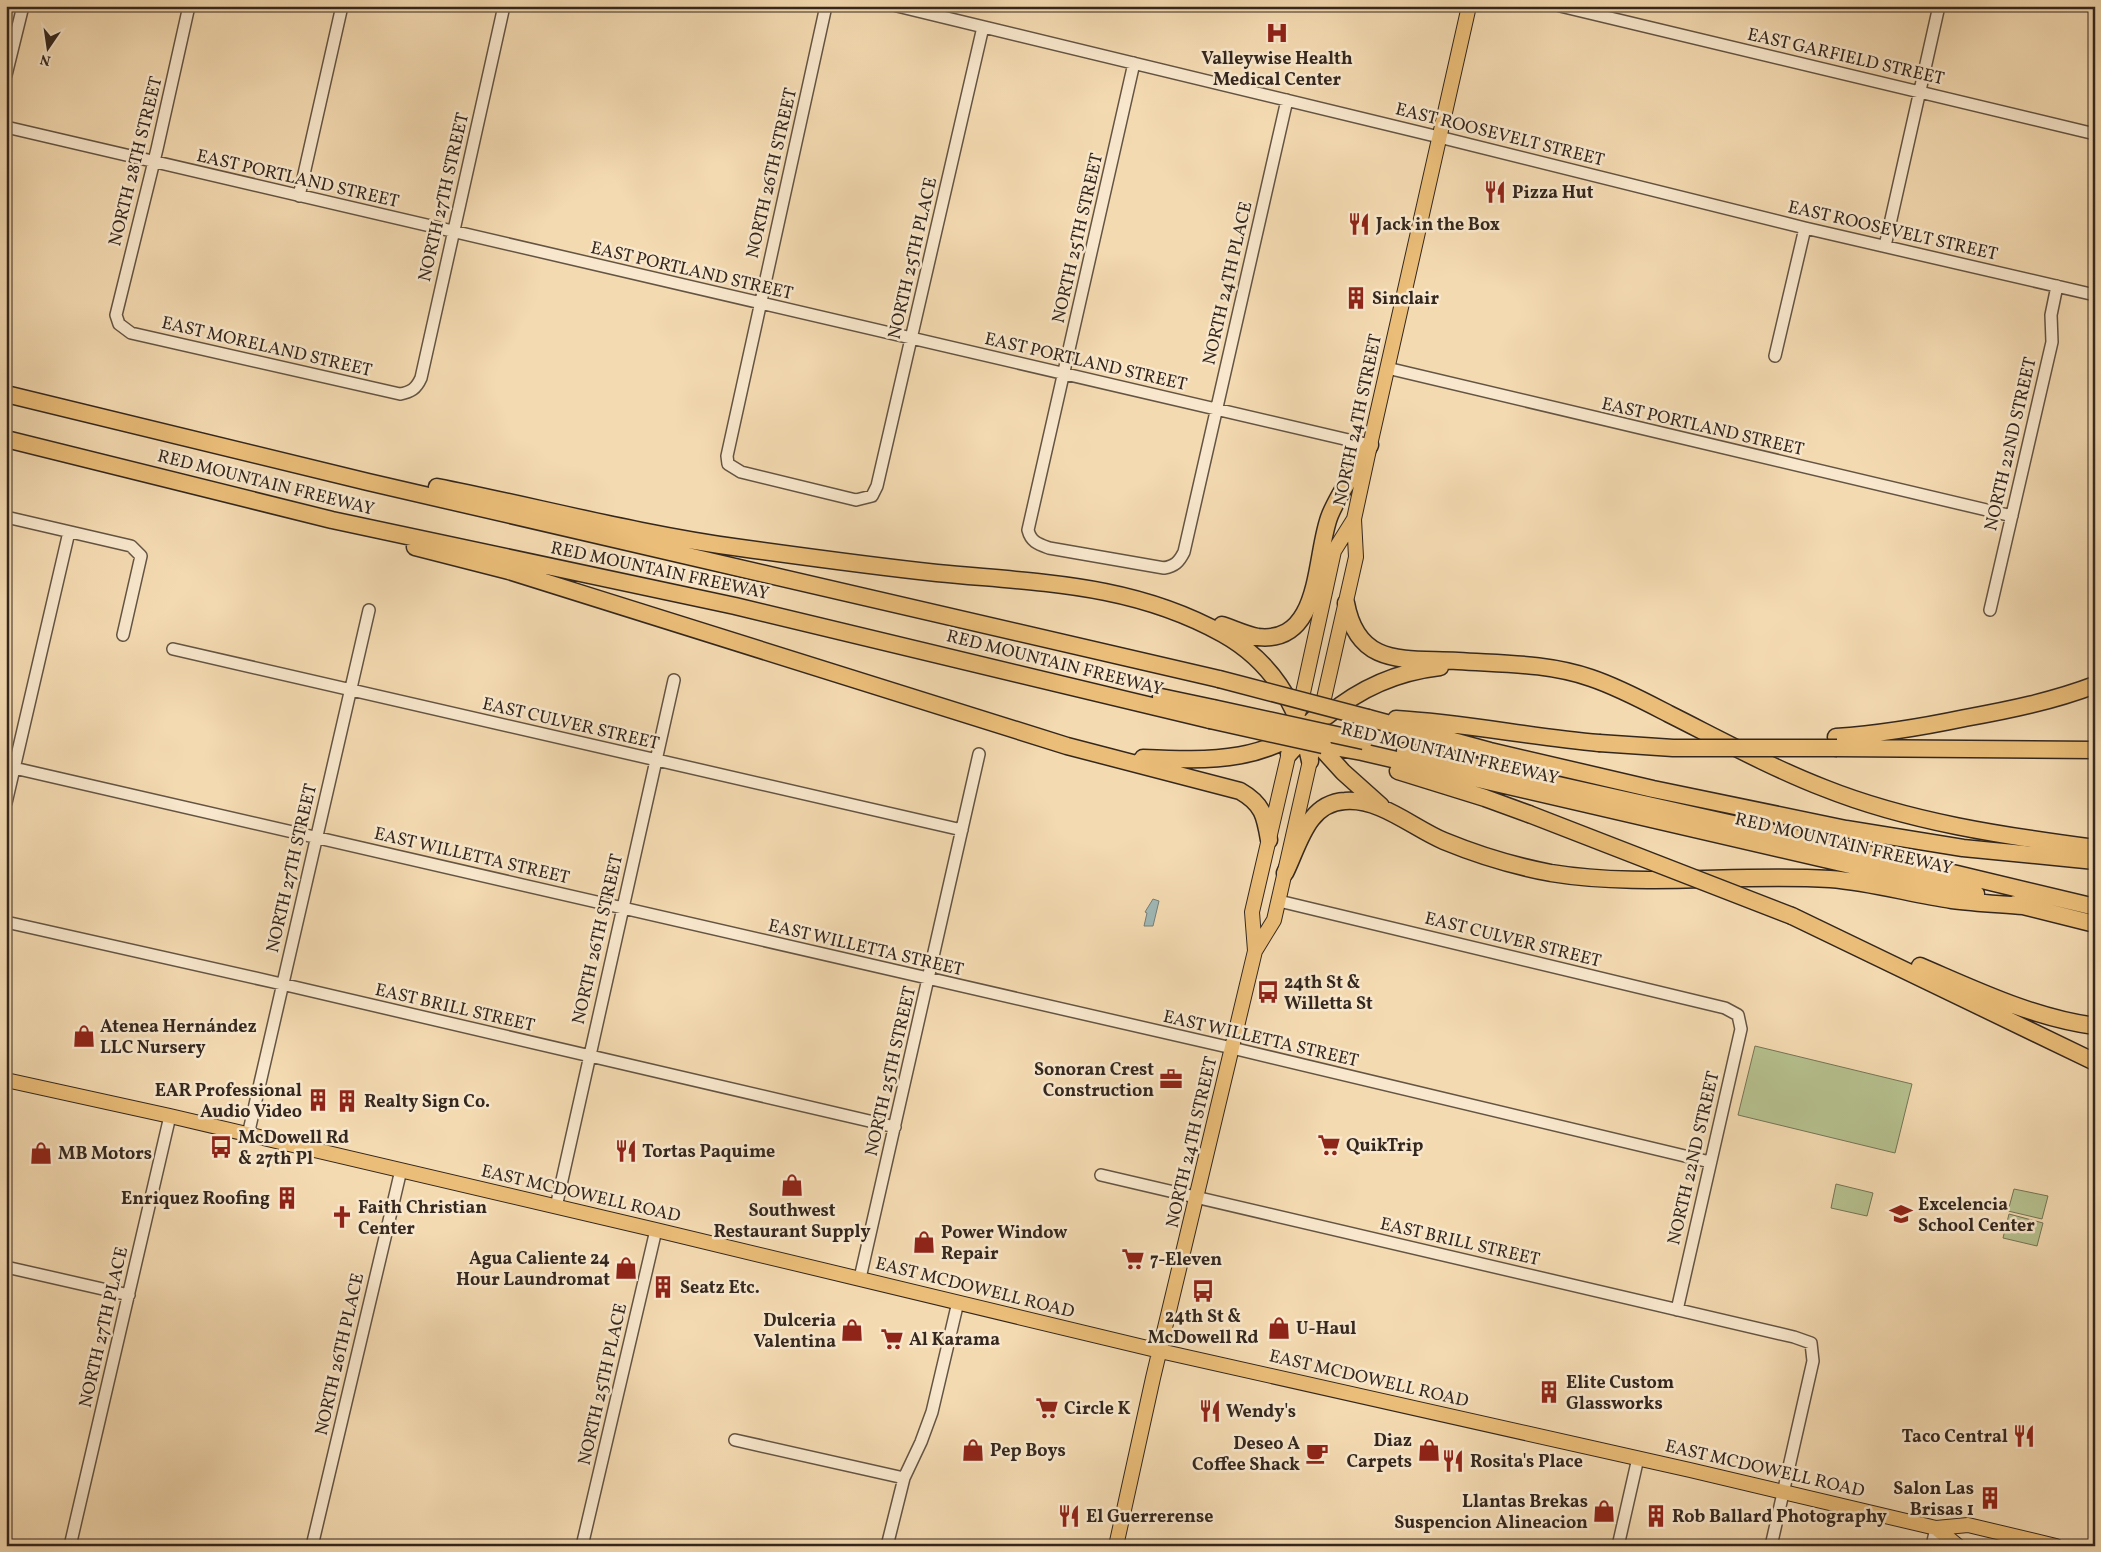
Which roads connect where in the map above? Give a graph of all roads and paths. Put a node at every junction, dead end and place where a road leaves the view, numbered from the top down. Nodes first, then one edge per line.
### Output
1 (22, 6) edge
2 (189, 6) edge
3 (342, 6) edge
4 (504, 6) edge
5 (826, 6) edge
6 (897, 6) edge
7 (1469, 6) edge
8 (1560, 6) edge
9 (1939, 6) edge
10 (983, 27) junction
11 (1134, 63) junction
12 (6, 75) edge
13 (1920, 92) junction
14 (1287, 100) junction
15 (6, 127) edge
16 (2095, 134) edge
17 (1439, 137) junction
18 (153, 161) junction
19 (299, 196) junction
20 (1804, 228) junction
21 (453, 232) junction
22 (1885, 246) junction
23 (2057, 286) junction
24 (2095, 295) edge
25 (759, 304) junction
26 (119, 324) joint
27 (912, 339) junction
28 (1775, 356) dead end
29 (1387, 368) junction
30 (1064, 374) junction
31 (410, 392) joint
32 (6, 394) edge
33 (1216, 410) junction
34 (6, 439) edge
35 (1370, 445) junction
36 (368, 482) junction
37 (872, 496) joint
38 (2012, 516) junction
39 (6, 517) edge
40 (1354, 519) junction
41 (332, 520) junction
42 (70, 532) junction
43 (1180, 561) joint
44 (1346, 603) junction
45 (1159, 606) junction
46 (369, 610) dead end
47 (1990, 610) dead end
48 (124, 635) dead end
49 (173, 648) dead end
50 (1482, 663) junction
51 (674, 680) dead end
52 (2095, 685) edge
53 (351, 690) junction
54 (1211, 714) junction
55 (1368, 718) junction
56 (1308, 728) junction
57 (1837, 742) junction
58 (2095, 750) edge
59 (1363, 751) junction
60 (980, 754) dead end
61 (1289, 754) joint
62 (1111, 757) junction
63 (656, 760) junction
64 (1310, 761) joint
65 (14, 768) junction
66 (1653, 789) junction
67 (6, 803) edge
68 (1386, 811) junction
69 (962, 830) junction
70 (317, 837) junction
71 (1269, 840) junction
72 (2095, 848) edge
73 (2095, 861) edge
74 (1286, 873) junction
75 (2095, 898) edge
76 (1278, 901) junction
77 (2023, 906) junction
78 (2095, 907) edge
79 (623, 908) junction
80 (1792, 916) junction
81 (6, 922) edge
82 (2095, 924) edge
83 (1255, 951) junction
84 (929, 980) junction
85 (282, 984) junction
86 (1738, 1015) joint
87 (2095, 1026) edge
88 (1232, 1048) junction
89 (588, 1056) junction
90 (2095, 1062) edge
91 (6, 1080) edge
92 (170, 1116) junction
93 (895, 1127) junction
94 (248, 1135) junction
95 (1710, 1162) junction
96 (401, 1170) junction
97 (1101, 1175) dead end
98 (1197, 1197) junction
99 (556, 1207) junction
100 (656, 1230) junction
101 (6, 1267) edge
102 (860, 1278) junction
103 (129, 1295) junction
104 (958, 1302) junction
105 (1677, 1310) junction
106 (1160, 1351) junction
107 (735, 1440) dead end
108 (1638, 1458) junction
109 (904, 1478) junction
110 (1784, 1492) junction
111 (1936, 1528) junction
112 (70, 1546) edge
113 (312, 1546) edge
114 (582, 1546) edge
115 (887, 1546) edge
116 (1116, 1546) edge
117 (1618, 1546) edge
118 (1771, 1546) edge
119 (1932, 1546) edge
120 (1958, 1546) edge
121 (2056, 1546) edge

1 - 12 street
2 - 18 street, NORTH 28TH STREET
3 - 19 street
4 - 21 street, NORTH 27TH STREET
5 - 25 street, NORTH 26TH STREET
6 - 10 street, EAST ROOSEVELT STREET
7 - 17 main road, NORTH 24TH STREET
8 - 13 street, EAST GARFIELD STREET
9 - 13 street
10 - 11 street, EAST ROOSEVELT STREET
10 - 27 street, NORTH 25TH PLACE
11 - 14 street, EAST ROOSEVELT STREET
11 - 30 street, NORTH 25TH STREET
13 - 16 street, EAST GARFIELD STREET
13 - 22 street
14 - 17 street, EAST ROOSEVELT STREET
14 - 33 street, NORTH 24TH PLACE
15 - 18 street, EAST PORTLAND STREET
17 - 20 street, EAST ROOSEVELT STREET
17 - 29 main road, NORTH 24TH STREET
18 - 19 street, EAST PORTLAND STREET
18 - 26 street, NORTH 28TH STREET
19 - 21 street, EAST PORTLAND STREET
20 - 22 street, EAST ROOSEVELT STREET
20 - 28 street
21 - 25 street, EAST PORTLAND STREET
21 - 31 street, NORTH 27TH STREET
22 - 23 street, EAST ROOSEVELT STREET
23 - 24 street, EAST ROOSEVELT STREET
23 - 38 street, NORTH 22ND STREET
25 - 27 street, EAST PORTLAND STREET
25 - 37 street, NORTH 26TH STREET
26 - 31 street, EAST MORELAND STREET
27 - 30 street, EAST PORTLAND STREET
27 - 37 street, NORTH 25TH PLACE
29 - 35 main road, NORTH 24TH STREET
29 - 38 street, EAST PORTLAND STREET
30 - 33 street, EAST PORTLAND STREET
30 - 43 street, NORTH 25TH STREET
32 - 36 highway, RED MOUNTAIN FREEWAY
33 - 35 street, EAST PORTLAND STREET
33 - 43 street, NORTH 24TH PLACE
34 - 41 highway, RED MOUNTAIN FREEWAY
35 - 40 main road, NORTH 24TH STREET
35 - 45 highway
36 - 45 highway
36 - 55 highway, RED MOUNTAIN FREEWAY, bridge
38 - 47 street, NORTH 22ND STREET
39 - 42 street
40 - 44 main road, NORTH 24TH STREET
40 - 56 main road, NORTH 24TH STREET
41 - 54 highway, RED MOUNTAIN FREEWAY
41 - 62 highway
42 - 48 street
42 - 65 street
44 - 50 highway
44 - 56 main road, NORTH 24TH STREET
45 - 56 highway
46 - 53 street, NORTH 27TH STREET
49 - 53 street, EAST CULVER STREET
50 - 56 highway
50 - 72 highway
51 - 63 street, NORTH 26TH STREET
52 - 57 highway
53 - 63 street, EAST CULVER STREET
53 - 70 street, NORTH 27TH STREET
54 - 56 highway, RED MOUNTAIN FREEWAY, bridge
54 - 59 highway, bridge
55 - 57 highway, bridge
55 - 66 highway, RED MOUNTAIN FREEWAY
56 - 59 highway, RED MOUNTAIN FREEWAY
56 - 61 highway
56 - 62 highway
56 - 64 highway
56 - 68 highway
57 - 58 highway
59 - 77 highway, RED MOUNTAIN FREEWAY
59 - 78 highway
59 - 80 highway, bridge
60 - 69 street, NORTH 25TH STREET
61 - 71 main road, NORTH 24TH STREET
62 - 71 highway
63 - 69 street, EAST CULVER STREET
63 - 79 street, NORTH 26TH STREET
64 - 74 main road, NORTH 24TH STREET
65 - 67 street
65 - 70 street, EAST WILLETTA STREET
66 - 73 highway, RED MOUNTAIN FREEWAY
66 - 75 highway
68 - 74 highway
68 - 77 highway
69 - 84 street, NORTH 25TH STREET
70 - 79 street, EAST WILLETTA STREET
70 - 85 street, NORTH 27TH STREET
71 - 83 main road, NORTH 24TH STREET
74 - 76 main road, NORTH 24TH STREET
76 - 83 main road, NORTH 24TH STREET
76 - 86 street, EAST CULVER STREET
77 - 82 highway, RED MOUNTAIN FREEWAY
79 - 84 street, EAST WILLETTA STREET
79 - 89 street, NORTH 26TH STREET
80 - 87 highway
80 - 90 highway
81 - 85 street, EAST BRILL STREET
83 - 88 main road, NORTH 24TH STREET
84 - 88 street, EAST WILLETTA STREET
84 - 93 street, NORTH 25TH STREET
85 - 89 street, EAST BRILL STREET
85 - 94 street, NORTH 27TH STREET
86 - 95 street, NORTH 22ND STREET
88 - 95 street, EAST WILLETTA STREET
88 - 98 main road, NORTH 24TH STREET
89 - 93 street, EAST BRILL STREET
89 - 99 street, NORTH 26TH STREET
91 - 92 main road, EAST MCDOWELL ROAD
92 - 94 main road, EAST MCDOWELL ROAD
92 - 103 street, NORTH 27TH PLACE
93 - 102 street, NORTH 25TH STREET
94 - 96 main road, EAST MCDOWELL ROAD
95 - 105 street, NORTH 22ND STREET
96 - 99 main road, EAST MCDOWELL ROAD
96 - 113 street, NORTH 26TH PLACE
97 - 98 street, EAST BRILL STREET
98 - 105 street, EAST BRILL STREET
98 - 106 main road, NORTH 24TH STREET
99 - 100 main road, EAST MCDOWELL ROAD
100 - 102 main road, EAST MCDOWELL ROAD
100 - 114 street, NORTH 25TH PLACE
101 - 103 street
102 - 104 main road, EAST MCDOWELL ROAD
103 - 112 street, NORTH 27TH PLACE
104 - 106 main road, EAST MCDOWELL ROAD
104 - 109 street
105 - 110 street, EAST BRILL STREET
106 - 108 main road, EAST MCDOWELL ROAD
106 - 116 main road, NORTH 24TH STREET
107 - 109 street
108 - 110 main road, EAST MCDOWELL ROAD
108 - 117 street
109 - 115 street
110 - 111 main road, EAST MCDOWELL ROAD
110 - 118 street
111 - 119 street
111 - 120 main road, EAST MCDOWELL ROAD
111 - 121 main road, EAST MCDOWELL ROAD

